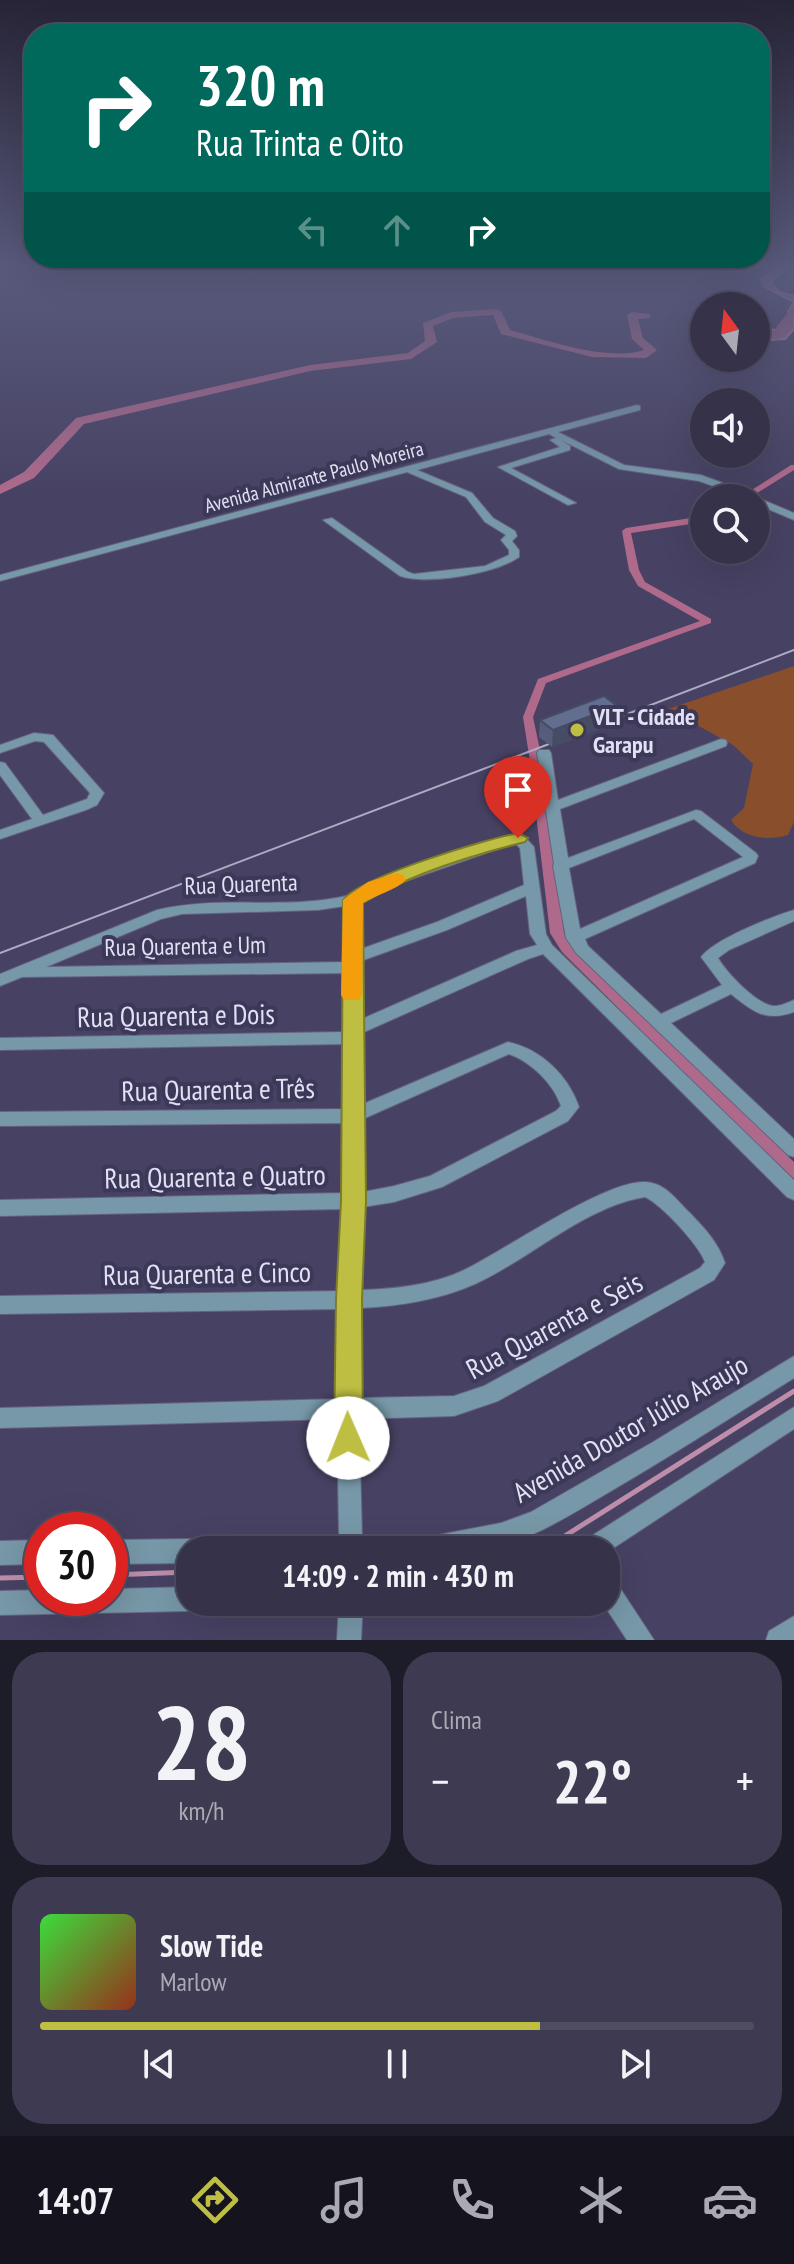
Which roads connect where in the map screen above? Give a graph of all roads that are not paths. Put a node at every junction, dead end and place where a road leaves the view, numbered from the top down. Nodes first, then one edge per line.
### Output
1 (637, 408) dead end
2 (548, 433) junction
3 (409, 470) junction
4 (716, 484) edge
5 (571, 503) dead end
6 (770, 506) edge
7 (794, 517) edge
8 (328, 520) dead end
9 (0, 578) edge
10 (721, 743) dead end
11 (0, 749) edge
12 (544, 753) dead end
13 (0, 766) edge
14 (550, 808) junction
15 (40, 821) junction
16 (0, 835) edge
17 (560, 866) junction
18 (530, 888) junction
19 (353, 900) junction
20 (794, 915) edge
21 (574, 938) junction
22 (546, 948) junction
23 (353, 963) junction
24 (18, 973) junction
25 (0, 980) edge
26 (734, 986) junction
27 (794, 1006) edge
28 (661, 1021) junction
29 (352, 1035) junction
30 (0, 1044) edge
31 (519, 1049) joint
32 (352, 1116) junction
33 (0, 1119) edge
34 (794, 1150) edge
35 (631, 1191) joint
36 (794, 1192) edge
37 (354, 1201) junction
38 (0, 1208) edge
39 (349, 1299) junction
40 (0, 1305) edge
41 (794, 1366) edge
42 (348, 1410) junction
43 (794, 1417) edge
44 (0, 1418) edge
45 (351, 1536) edge
46 (492, 1536) edge
47 (611, 1536) edge
48 (176, 1551) edge
49 (24, 1552) edge
50 (128, 1552) edge
51 (0, 1553) edge
52 (176, 1599) edge
53 (0, 1603) edge
54 (620, 1608) edge
55 (350, 1616) edge
56 (794, 1628) edge
57 (349, 1640) edge
58 (642, 1640) edge
59 (778, 1640) edge

1 - 2 street, Avenida Almirante Paulo Moreira
2 - 3 street, Avenida Almirante Paulo Moreira
2 - 4 street
2 - 5 street
3 - 8 street
3 - 9 street, Avenida Almirante Paulo Moreira
6 - 7 street
10 - 14 street
11 - 15 street
12 - 14 street
13 - 15 street
14 - 17 street
15 - 16 street
17 - 21 street
17 - 21 street
18 - 19 street, Rua Quarenta
18 - 22 street
18 - 23 street, Rua Quarenta e Um
19 - 23 street
19 - 24 street, Rua Quarenta
20 - 26 street
21 - 28 street
22 - 29 street
22 - 36 street
23 - 24 street, Rua Quarenta e Um
23 - 29 street
24 - 25 street, Rua Quarenta
26 - 27 street
26 - 28 street
28 - 34 street
29 - 30 street, Rua Quarenta e Dois
29 - 32 street
31 - 32 street, Rua Quarenta e Três
31 - 37 street, Rua Quarenta e Quatro
32 - 33 street, Rua Quarenta e Três
32 - 37 street
35 - 39 street, Rua Quarenta e Cinco
35 - 42 street, Rua Quarenta e Seis
37 - 38 street, Rua Quarenta e Quatro
37 - 39 street
39 - 40 street, Rua Quarenta e Cinco
39 - 42 street
41 - 46 street, Avenida Doutor Júlio Araujo
42 - 44 street, Rua Quarenta e Seis
42 - 45 street
43 - 47 street
48 - 50 street
49 - 51 street
52 - 53 street
54 - 58 street
55 - 57 street
56 - 59 street

